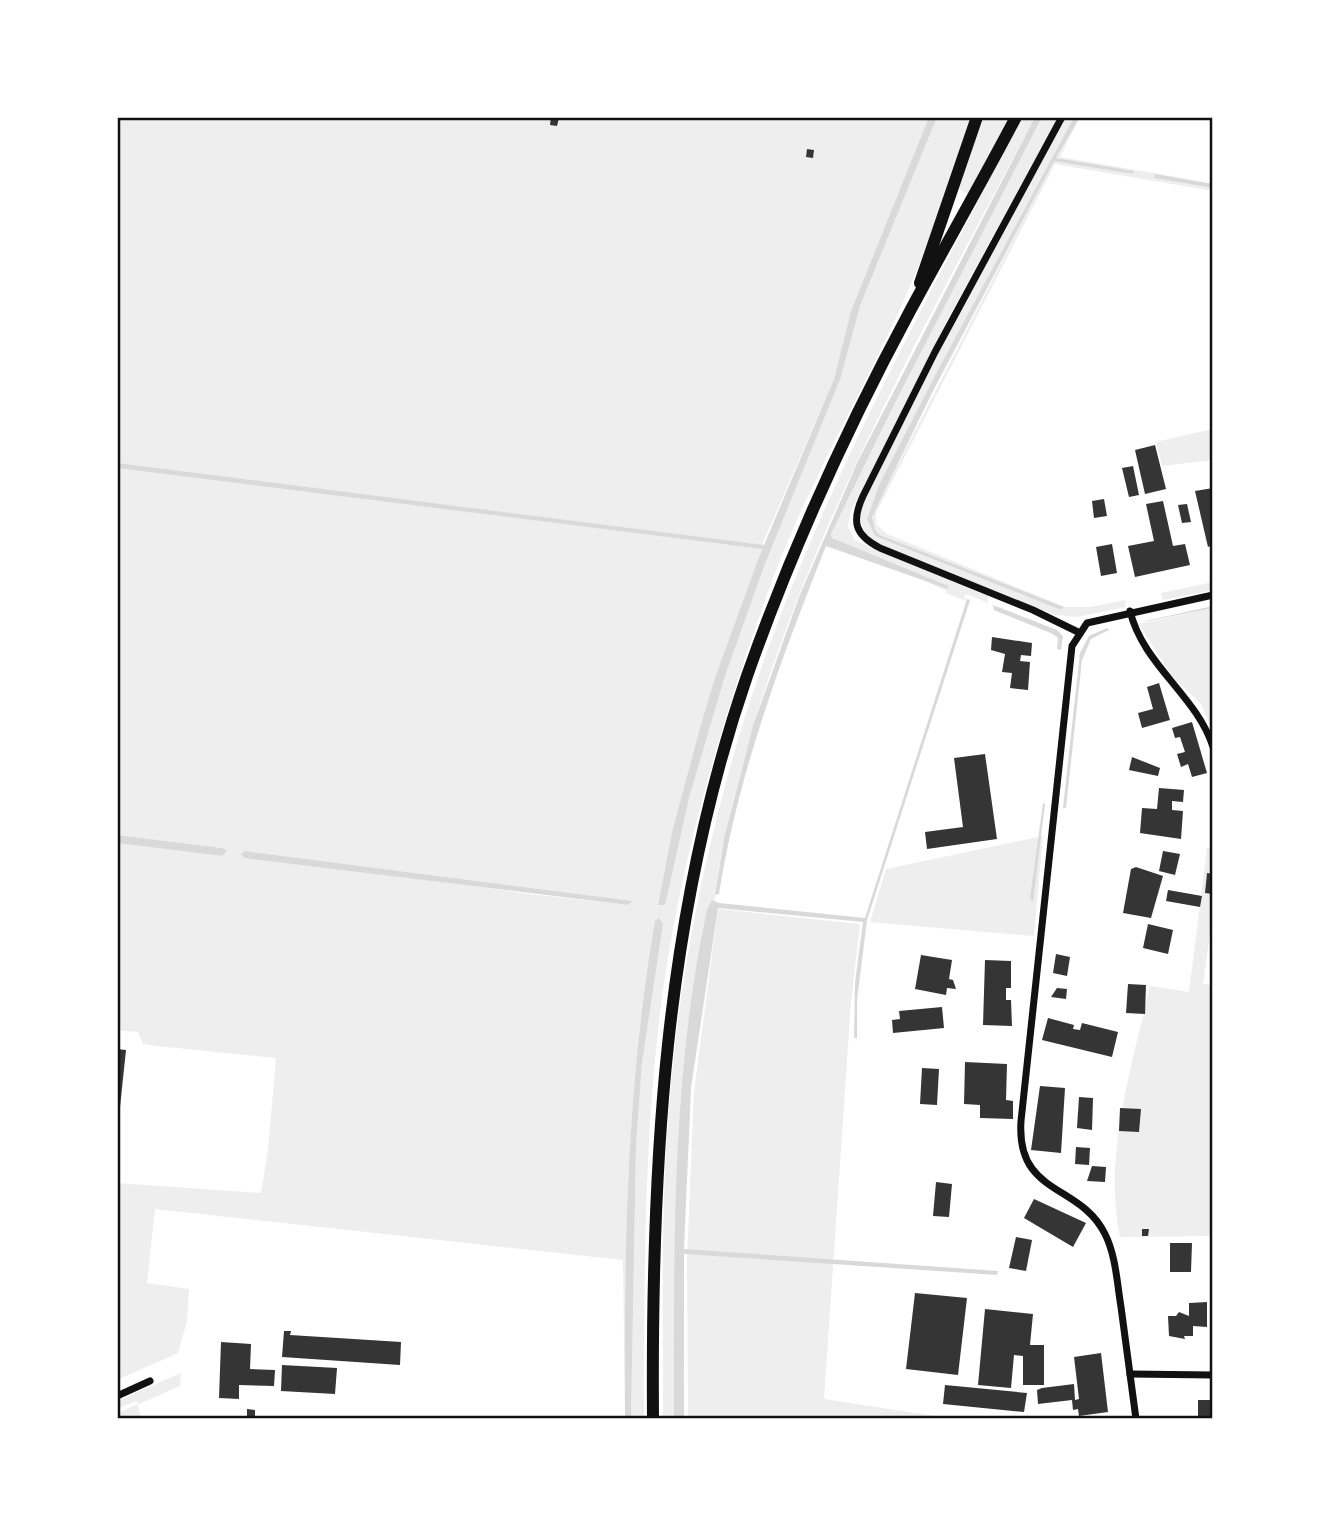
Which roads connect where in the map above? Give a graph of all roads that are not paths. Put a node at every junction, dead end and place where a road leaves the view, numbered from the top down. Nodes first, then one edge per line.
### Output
1 (977, 117) edge
2 (1016, 117) edge
3 (1062, 117) edge
4 (910, 310) junction
5 (1213, 595) edge
6 (1129, 611) junction
7 (1079, 632) junction
8 (1213, 747) edge
9 (1130, 1374) junction
10 (1213, 1375) edge
11 (150, 1381) dead end
12 (117, 1396) edge
13 (653, 1419) edge
14 (1136, 1419) edge

1 - 4 main road
2 - 4 main road
3 - 7 street
4 - 13 main road
5 - 6 street
6 - 7 street
6 - 8 street
7 - 9 street
9 - 10 street
9 - 14 street
11 - 12 street

